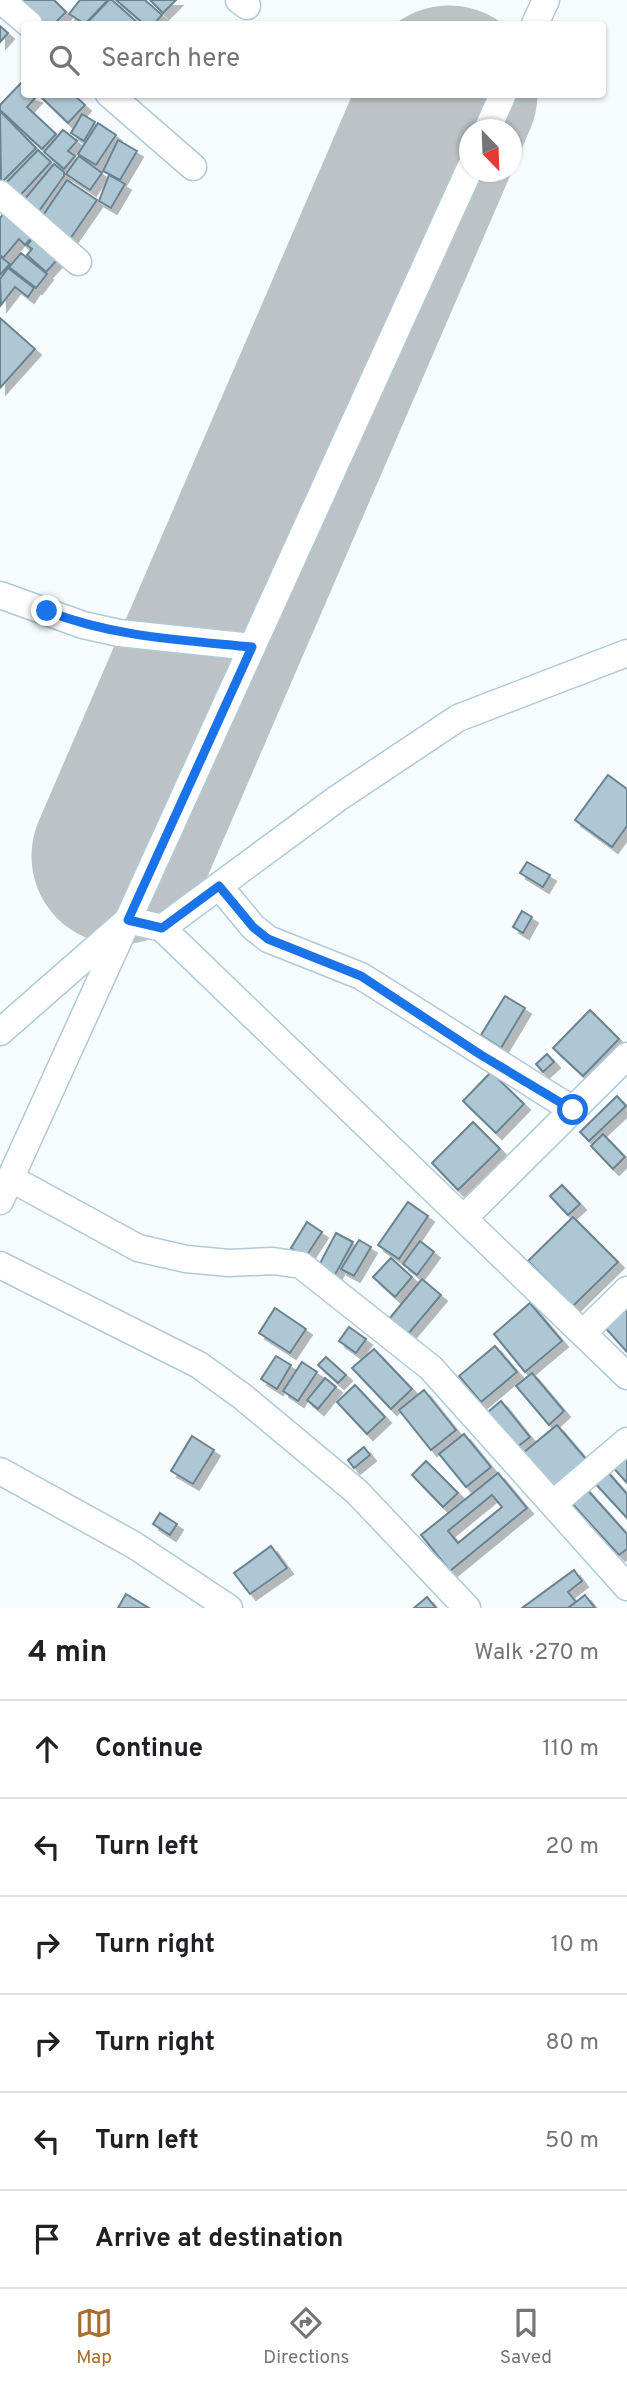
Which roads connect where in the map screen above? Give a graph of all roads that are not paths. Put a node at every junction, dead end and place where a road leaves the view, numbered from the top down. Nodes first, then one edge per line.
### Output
1 (1, 0) edge
2 (546, 0) edge
3 (26, 21) edge
4 (536, 21) edge
5 (114, 98) edge
6 (501, 98) edge
7 (492, 119) edge
8 (193, 167) dead end
9 (464, 182) edge
10 (0, 194) edge
11 (78, 261) dead end
12 (0, 595) edge
13 (252, 647) junction
14 (627, 653) edge
15 (219, 886) junction
16 (128, 920) junction
17 (162, 928) junction
18 (0, 1032) edge
19 (627, 1056) edge
20 (573, 1110) junction
21 (5, 1189) edge
22 (465, 1217) junction
23 (0, 1265) edge
24 (627, 1290) edge
25 (583, 1333) junction
26 (627, 1376) edge
27 (627, 1441) edge
28 (0, 1471) edge
29 (554, 1503) junction
30 (627, 1587) edge
31 (229, 1608) edge
32 (467, 1608) edge

1 - 3 street
2 - 4 street
5 - 8 street
6 - 7 street
9 - 13 street
10 - 11 street
12 - 13 street
13 - 16 street
14 - 15 street
15 - 17 street
15 - 20 street
16 - 17 street
16 - 18 street
16 - 21 street
17 - 22 street
19 - 20 street
20 - 22 street
21 - 29 street
22 - 25 street
23 - 32 street
24 - 25 street
25 - 26 street
27 - 29 street
28 - 31 street
29 - 30 street

